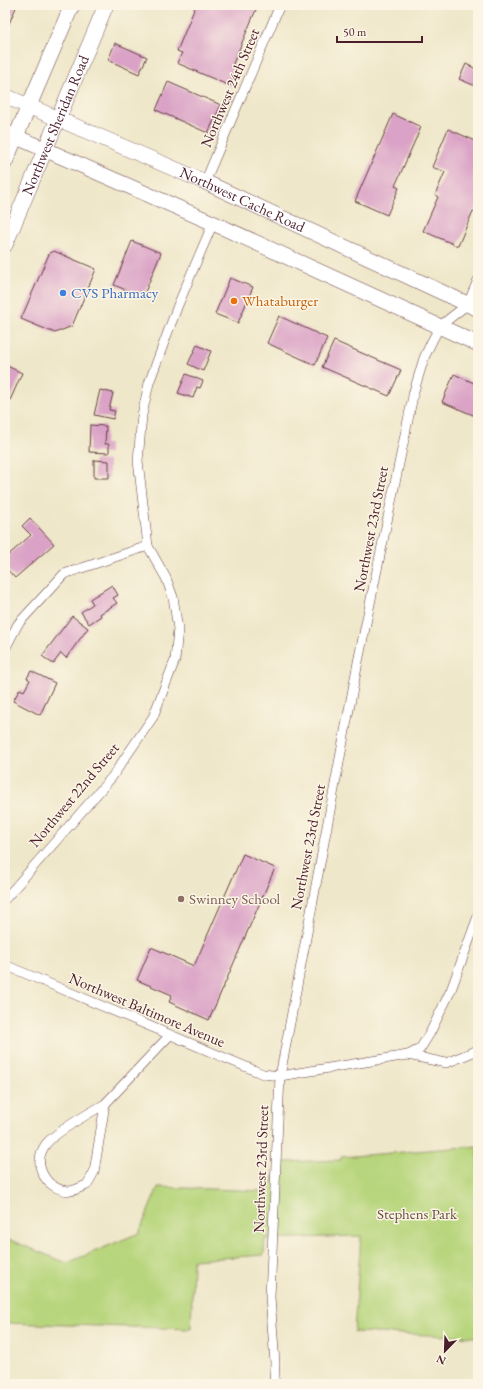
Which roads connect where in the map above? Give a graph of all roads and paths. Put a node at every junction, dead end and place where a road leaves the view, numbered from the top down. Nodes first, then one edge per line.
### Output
1 (72, 5) edge
2 (106, 5) edge
3 (280, 5) edge
4 (5, 96) edge
5 (29, 106) junction
6 (59, 119) junction
7 (11, 134) edge
8 (46, 149) junction
9 (5, 162) edge
10 (205, 182) junction
11 (213, 223) junction
12 (5, 245) edge
13 (478, 280) edge
14 (473, 307) edge
15 (440, 326) junction
16 (478, 344) edge
17 (148, 546) junction
18 (5, 649) edge
19 (5, 899) edge
20 (478, 916) edge
21 (475, 935) edge
22 (5, 965) edge
23 (169, 1036) junction
24 (478, 1050) edge
25 (408, 1056) junction
26 (280, 1076) junction
27 (105, 1104) junction
28 (274, 1384) edge

1 - 5 main road
2 - 6 main road, Northwest Sheridan Road
3 - 10 street, Northwest 24th Street
4 - 5 main road, Northwest Cache Road
5 - 6 main road, Northwest Cache Road
5 - 7 main road
6 - 8 main road, Northwest Sheridan Road
6 - 10 main road, Northwest Cache Road
7 - 8 main road
7 - 9 main road
8 - 11 main road
8 - 12 main road, Northwest Sheridan Road
10 - 14 main road, Northwest Cache Road
11 - 15 main road
11 - 17 street, Northwest 22nd Street
13 - 14 street
14 - 15 street
15 - 16 main road
15 - 26 street, Northwest 23rd Street
17 - 18 street
17 - 19 street, Northwest 22nd Street
20 - 21 street
21 - 25 street
22 - 23 street, Northwest Baltimore Avenue
23 - 26 street, Northwest Baltimore Avenue
23 - 27 street
24 - 25 street
25 - 26 street
26 - 28 street, Northwest 23rd Street
27 - 27 street

